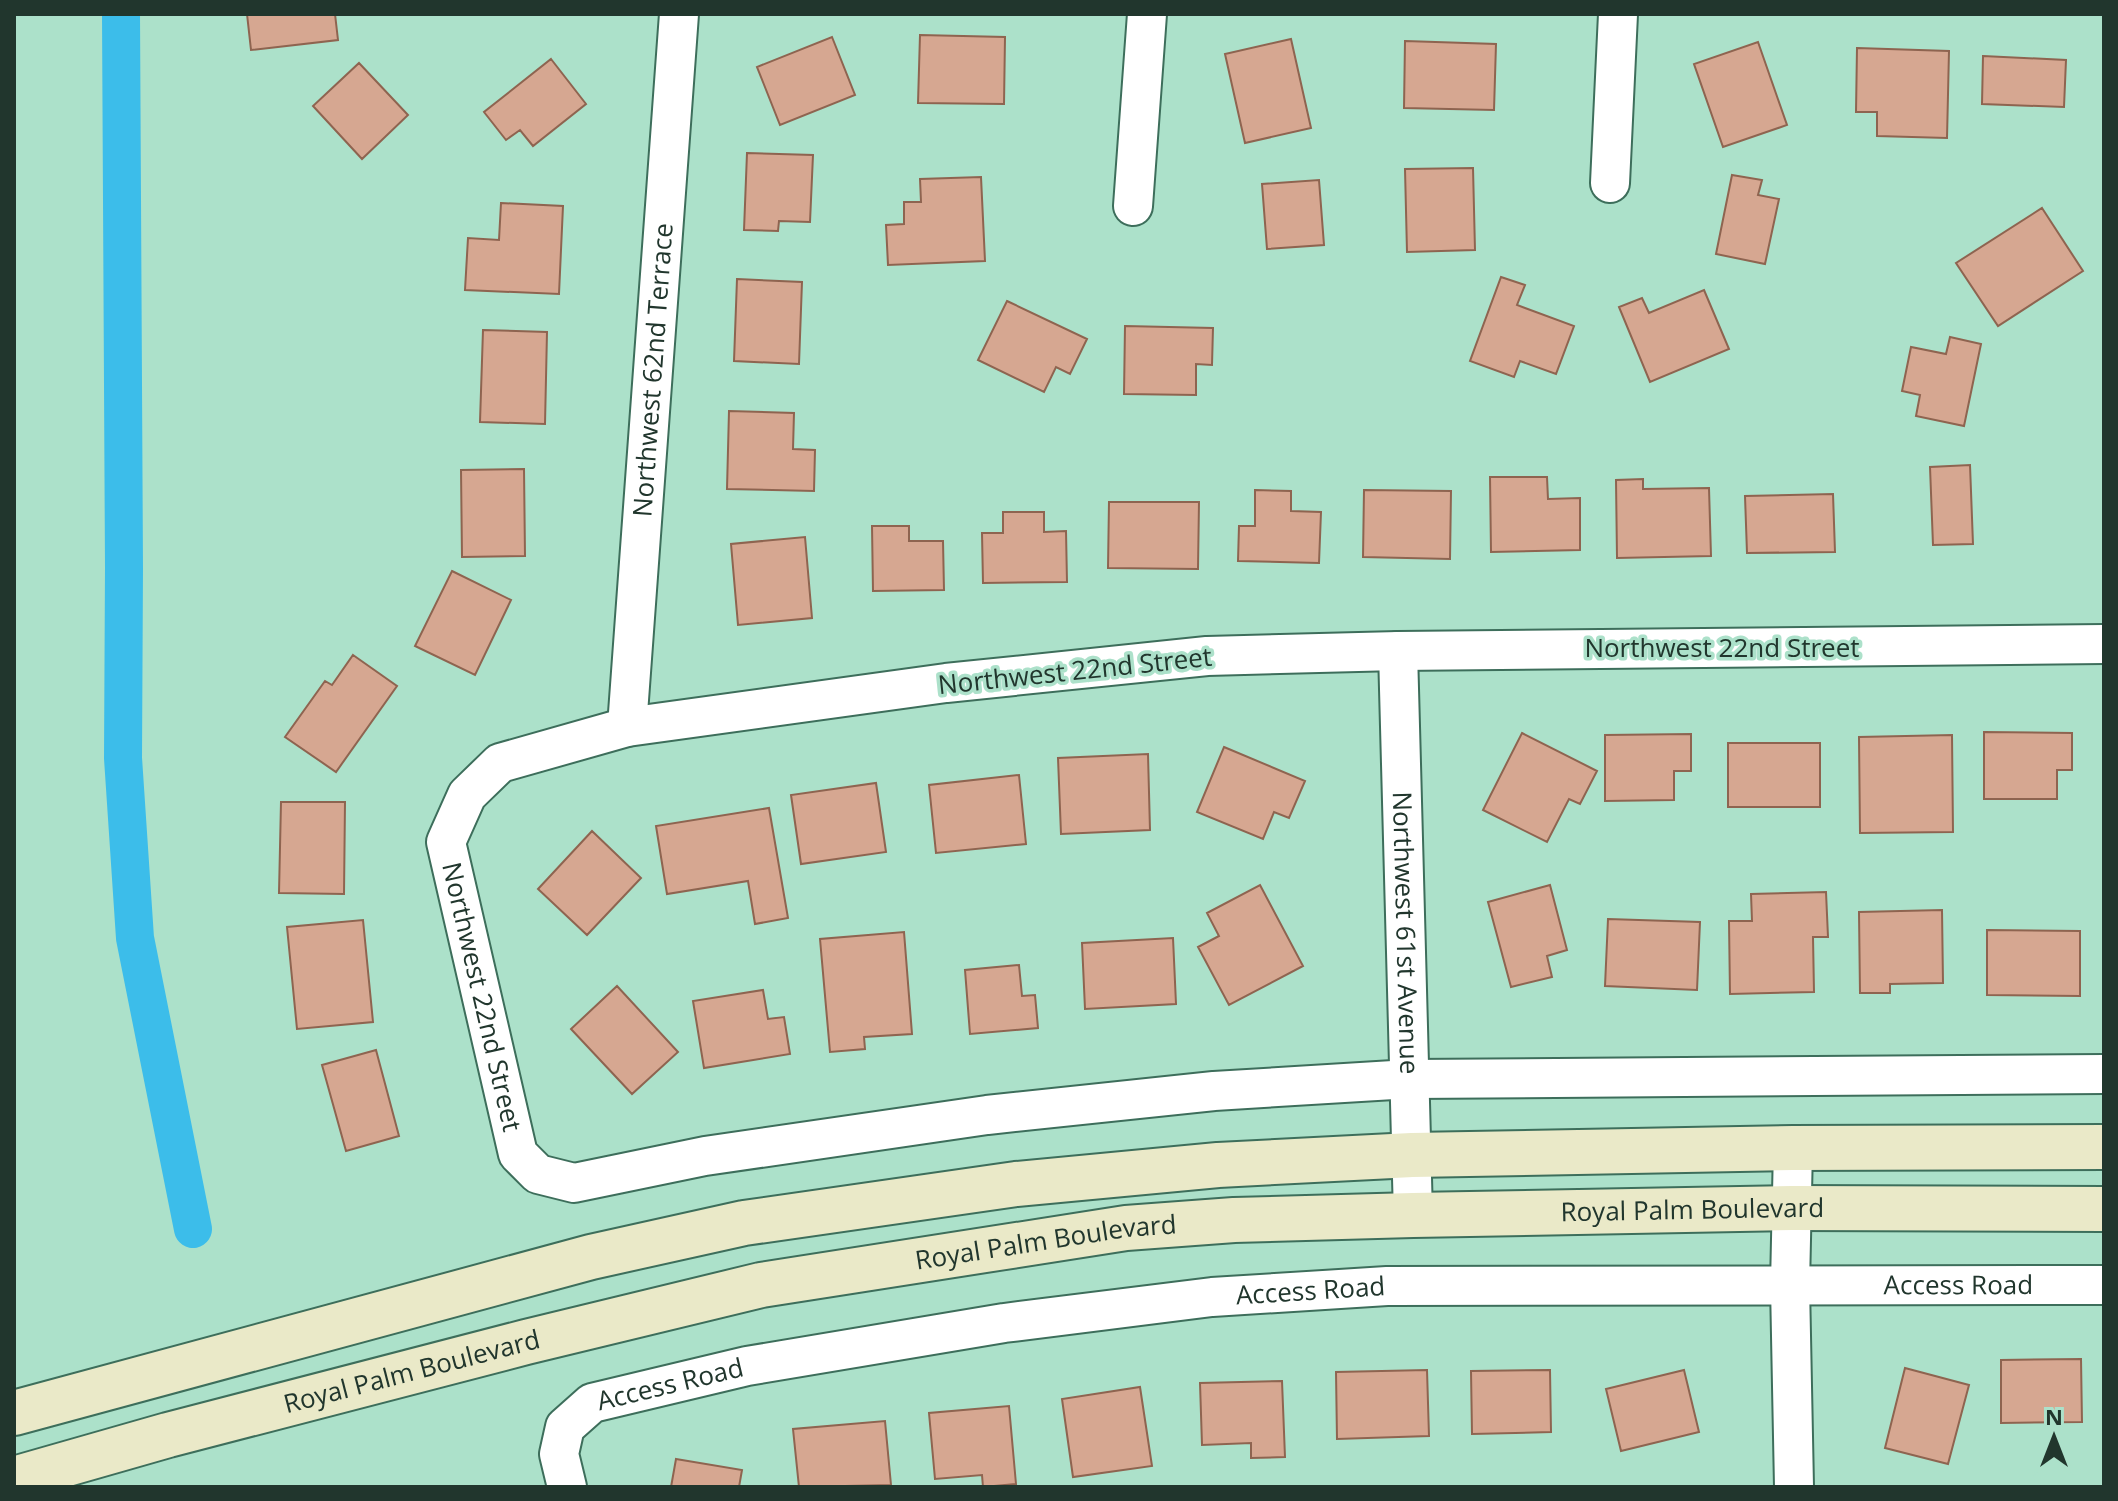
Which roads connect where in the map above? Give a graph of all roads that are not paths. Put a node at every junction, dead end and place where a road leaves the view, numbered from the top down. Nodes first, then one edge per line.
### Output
1 (679, 14) edge
2 (1147, 14) edge
3 (1618, 14) edge
4 (1610, 183) dead end
5 (1133, 206) dead end
6 (2104, 644) edge
7 (1398, 651) junction
8 (627, 727) junction
9 (2104, 1074) edge
10 (1410, 1079) junction
11 (2104, 1147) edge
12 (1793, 1148) junction
13 (1412, 1155) junction
14 (1792, 1208) junction
15 (2104, 1209) edge
16 (1413, 1215) junction
17 (1790, 1285) junction
18 (2104, 1285) edge
19 (14, 1413) edge
20 (563, 1470) edge
21 (14, 1479) edge
22 (1794, 1487) edge

1 - 8 street, Northwest 62nd Terrace
2 - 5 street
3 - 4 street
6 - 7 street, Northwest 22nd Street
7 - 8 street, Northwest 22nd Street
7 - 10 street, Northwest 61st Avenue
8 - 10 street, Northwest 22nd Street
9 - 10 street
10 - 13 street, Northwest 61st Avenue
11 - 12 main road
12 - 13 main road
12 - 14 street
13 - 16 street, Northwest 61st Avenue
13 - 19 main road
14 - 15 main road, Royal Palm Boulevard
14 - 16 main road, Royal Palm Boulevard
14 - 17 street
16 - 21 main road, Royal Palm Boulevard
17 - 18 street, Access Road
17 - 20 street, Access Road
17 - 22 street

